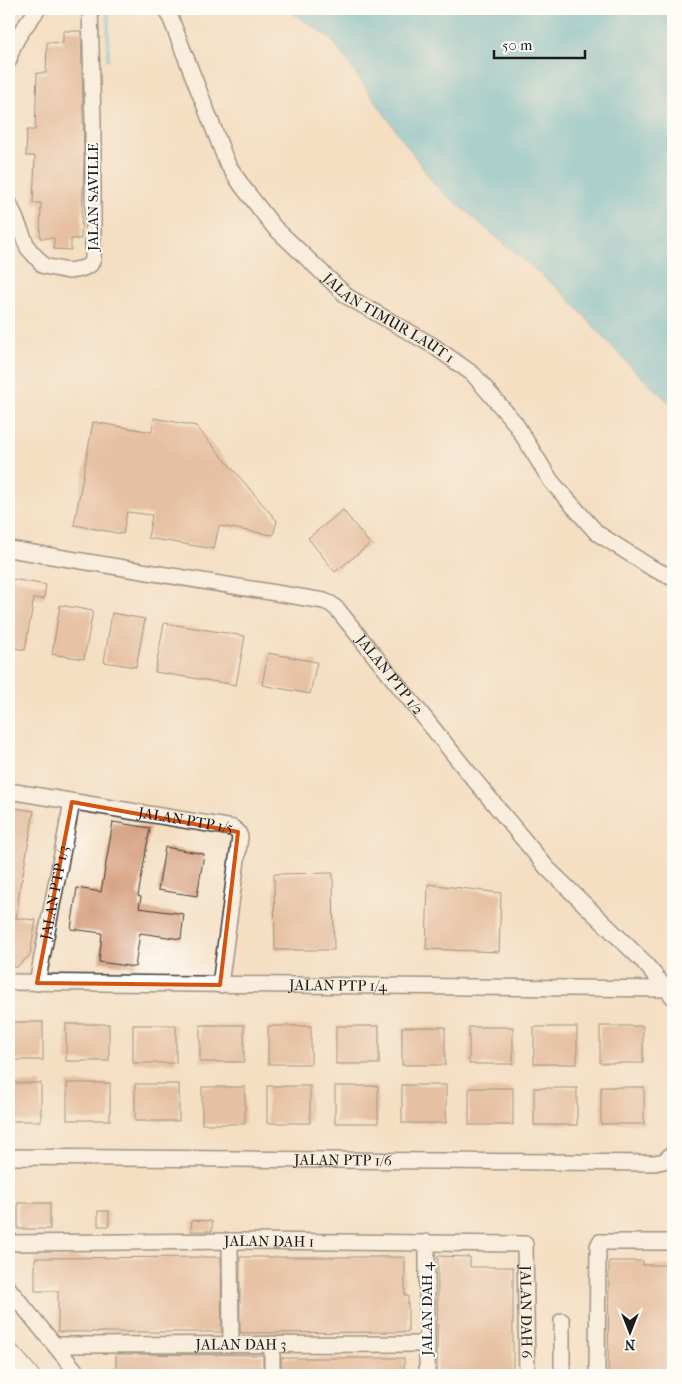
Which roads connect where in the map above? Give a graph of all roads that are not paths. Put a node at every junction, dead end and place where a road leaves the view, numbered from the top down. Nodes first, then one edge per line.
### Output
1 (38, 9) edge
2 (90, 9) edge
3 (167, 9) edge
4 (9, 55) edge
5 (9, 203) edge
6 (13, 221) edge
7 (9, 549) edge
8 (673, 578) edge
9 (9, 791) edge
10 (72, 802) junction
11 (9, 982) edge
12 (36, 983) junction
13 (220, 984) junction
14 (670, 993) edge
15 (673, 1153) edge
16 (9, 1157) edge
17 (230, 1241) junction
18 (427, 1242) junction
19 (673, 1242) edge
20 (9, 1243) edge
21 (526, 1247) joint
22 (9, 1289) edge
23 (562, 1321) dead end
24 (230, 1344) junction
25 (272, 1344) junction
26 (427, 1344) junction
27 (56, 1345) junction
28 (9, 1352) edge
29 (29, 1375) edge
30 (79, 1375) edge
31 (272, 1375) edge
32 (427, 1375) edge
33 (527, 1375) edge
34 (562, 1375) edge
35 (597, 1375) edge

1 - 4 street
2 - 6 street, JALAN SAVILLE
3 - 8 street, JALAN TIMUR LAUT 1
5 - 6 street, JALAN SAVILLE
7 - 14 street, JALAN PTP 1/2
9 - 10 street, JALAN PTP 1/5
10 - 12 street, JALAN PTP 1/3
10 - 13 street, JALAN PTP 1/5
11 - 12 street, JALAN PTP 1/4
12 - 13 street, JALAN PTP 1/4
13 - 14 street, JALAN PTP 1/4
15 - 16 street, JALAN PTP 1/6
17 - 18 street, JALAN DAH 1
17 - 20 street, JALAN DAH 1
17 - 24 street
18 - 21 street, JALAN DAH 1
18 - 26 street, JALAN DAH 4
19 - 35 street
21 - 33 street, JALAN DAH 6
22 - 27 street
23 - 34 street
24 - 25 street, JALAN DAH 3
24 - 27 street, JALAN DAH 3
25 - 26 street, JALAN DAH 3
25 - 31 street
26 - 32 street, JALAN DAH 4
27 - 30 street
28 - 29 main road

